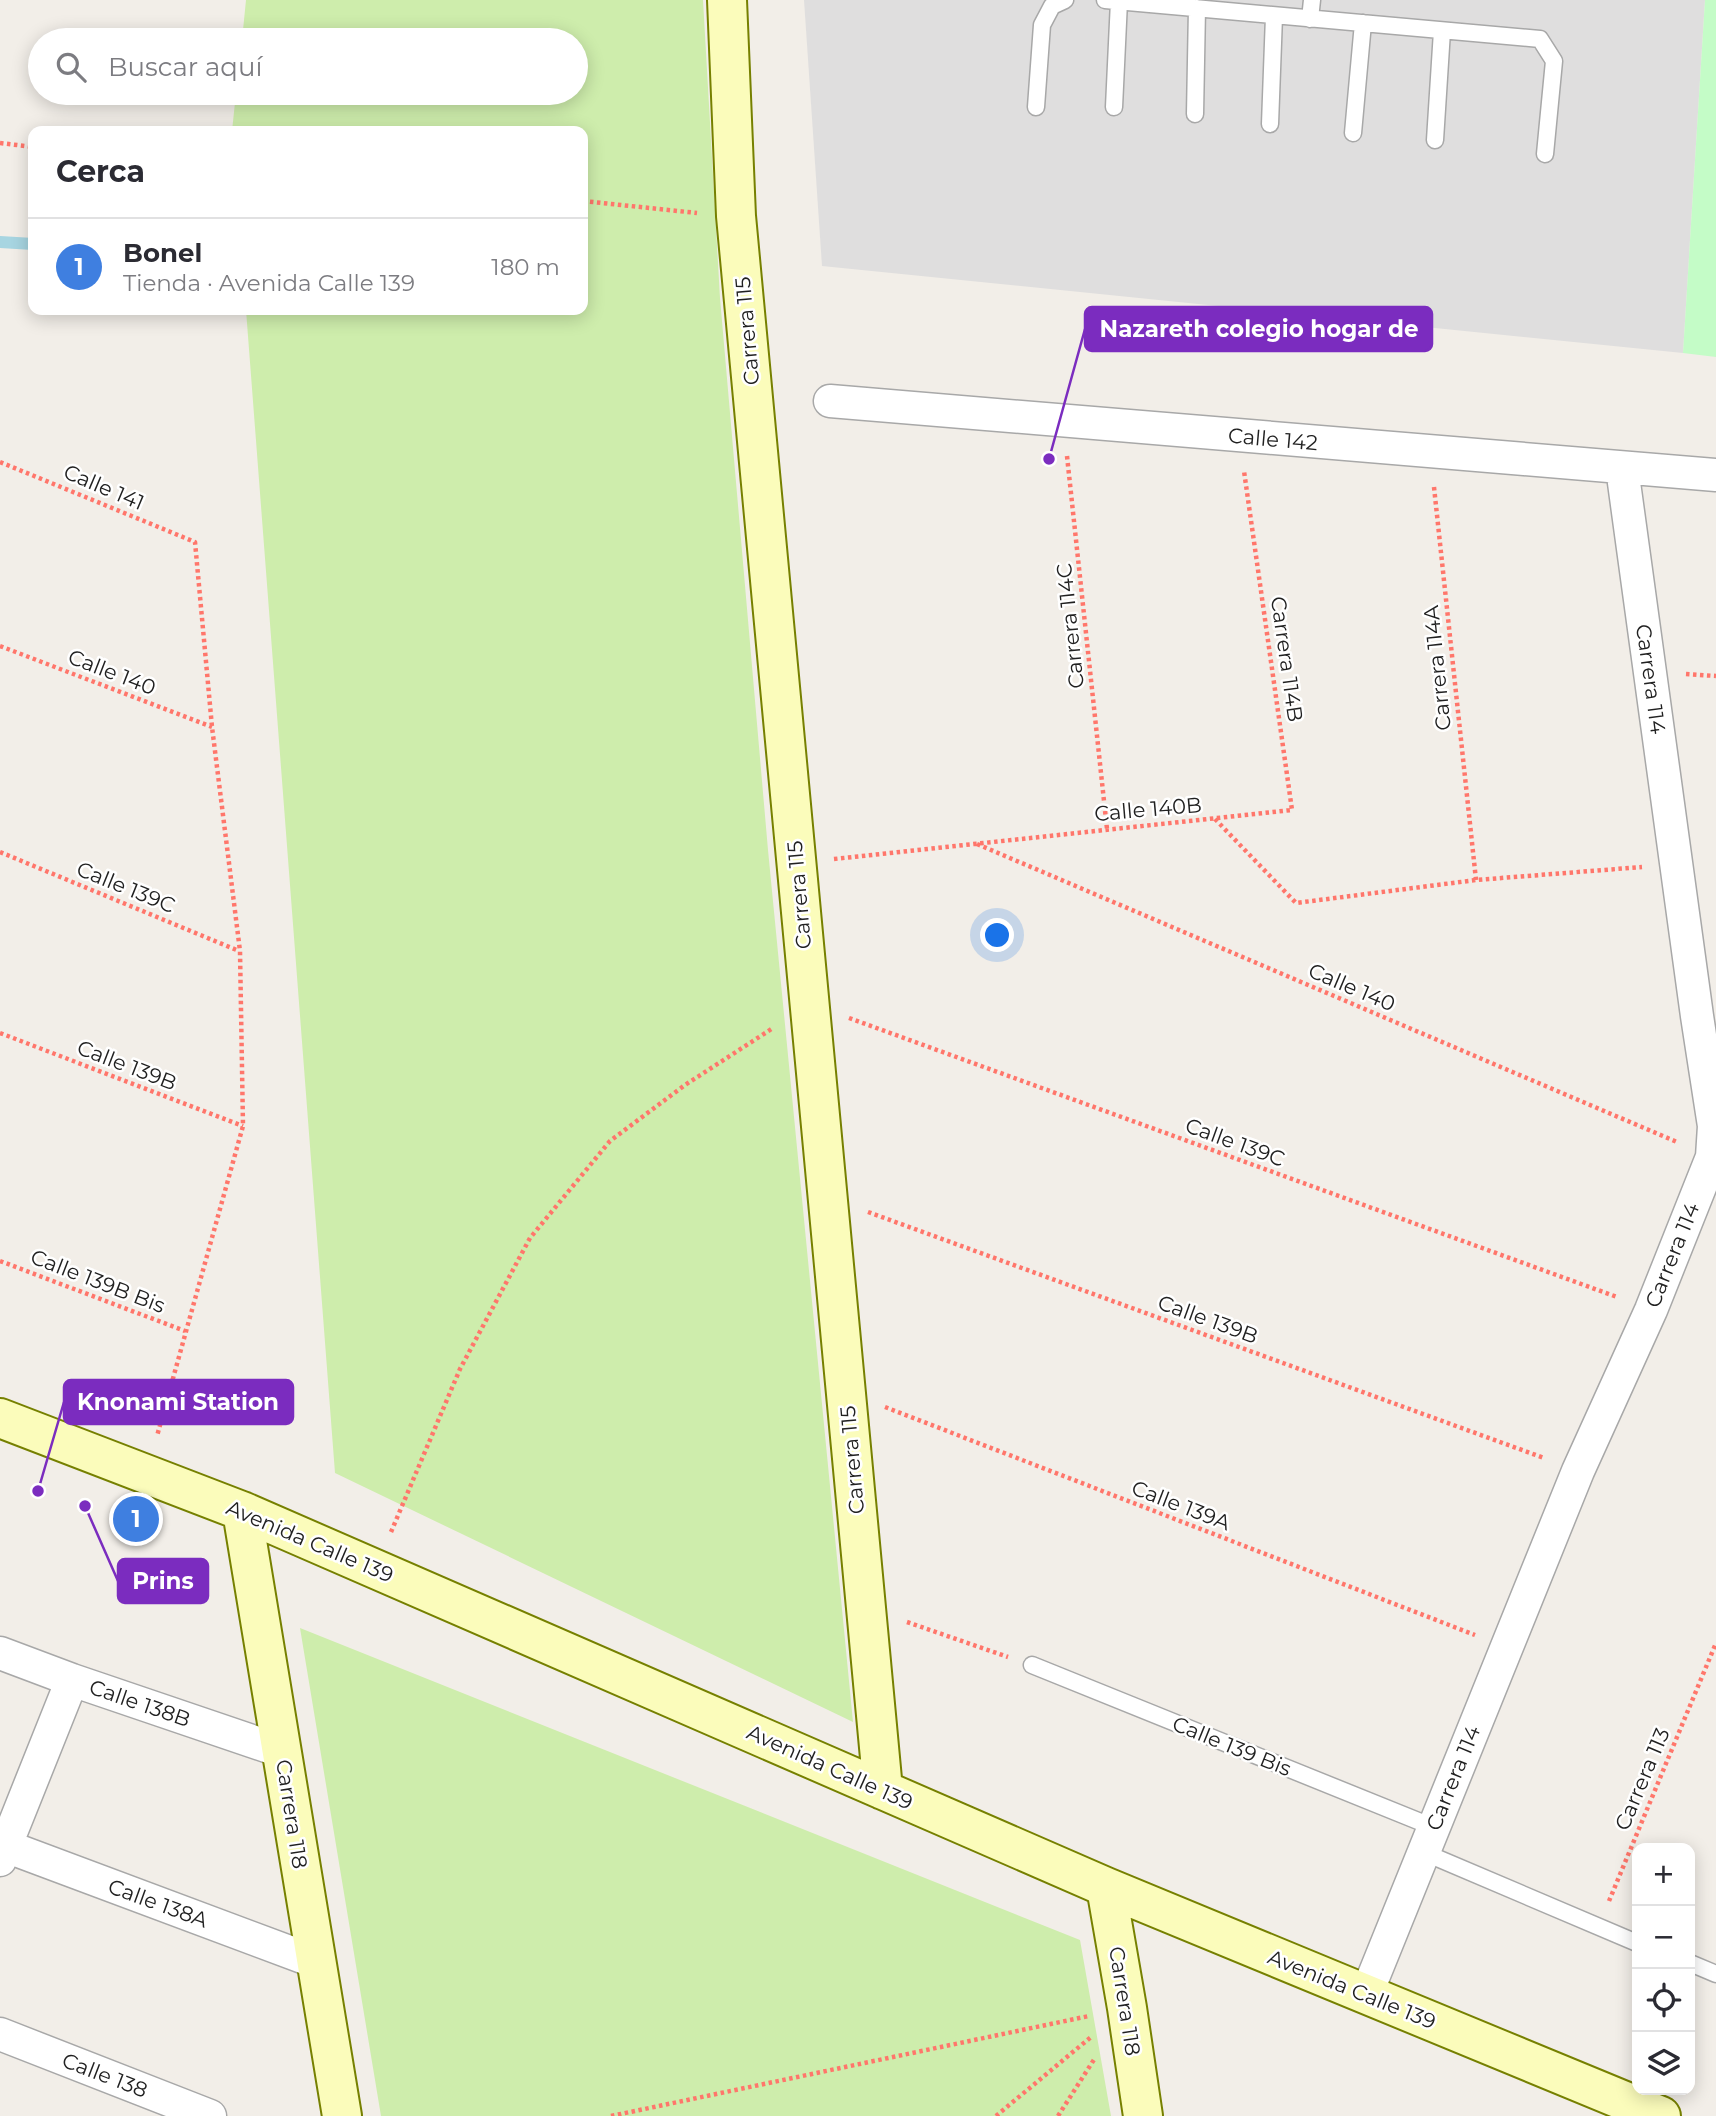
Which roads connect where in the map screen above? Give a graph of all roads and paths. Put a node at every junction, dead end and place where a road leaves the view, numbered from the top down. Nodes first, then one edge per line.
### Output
1 (727, 0) edge
2 (1065, 0) edge
3 (1312, 0) edge
4 (1112, 1) edge
5 (1198, 8) junction
6 (1274, 16) junction
7 (1310, 19) junction
8 (1363, 23) junction
9 (1442, 31) junction
10 (1036, 107) dead end
11 (1114, 107) dead end
12 (1195, 114) dead end
13 (1270, 124) dead end
14 (1353, 133) dead end
15 (1435, 140) dead end
16 (0, 143) edge
17 (28, 146) edge
18 (1545, 154) dead end
19 (588, 201) edge
20 (736, 216) junction
21 (830, 401) dead end
22 (1063, 421) junction
23 (1239, 436) junction
24 (1430, 452) junction
25 (0, 461) edge
26 (1622, 468) junction
27 (1716, 475) edge
28 (0, 646) edge
29 (212, 727) junction
30 (1214, 819) junction
31 (1108, 829) junction
32 (976, 844) junction
33 (0, 852) edge
34 (796, 863) junction
35 (1677, 864) junction
36 (1476, 880) junction
37 (240, 951) junction
38 (809, 1004) junction
39 (0, 1033) edge
40 (243, 1126) junction
41 (1712, 1157) junction
42 (828, 1197) junction
43 (0, 1261) edge
44 (1651, 1310) junction
45 (186, 1331) junction
46 (845, 1392) junction
47 (0, 1418) edge
48 (156, 1440) dead end
49 (1578, 1471) junction
50 (242, 1511) junction
51 (387, 1541) dead end
52 (866, 1608) junction
53 (1716, 1643) edge
54 (1506, 1647) junction
55 (0, 1653) edge
56 (1032, 1665) joint
57 (72, 1680) junction
58 (281, 1751) junction
59 (883, 1790) junction
60 (1428, 1840) junction
61 (2, 1850) edge
62 (1105, 1887) junction
63 (1598, 1928) junction
64 (1632, 1941) edge
65 (316, 1962) junction
66 (1695, 1965) edge
67 (1716, 1974) edge
68 (1366, 1995) junction
69 (1127, 2007) junction
70 (0, 2034) edge
71 (211, 2116) edge
72 (342, 2116) edge
73 (611, 2116) edge
74 (996, 2116) edge
75 (1143, 2116) edge
76 (1661, 2116) edge

1 - 20 street, Carrera 115
2 - 10 lane
3 - 7 lane
4 - 5 lane
4 - 11 lane
5 - 6 lane
5 - 12 lane
6 - 7 lane
6 - 13 lane
7 - 8 lane
8 - 9 lane
8 - 14 lane
9 - 15 lane
9 - 18 lane
16 - 17 path
19 - 20 path
20 - 34 street, Carrera 115
21 - 22 street, Calle 142
22 - 23 street, Calle 142
22 - 31 path, Carrera 114C
23 - 24 street, Calle 142
23 - 30 path, Carrera 114B
24 - 26 street, Calle 142
24 - 36 path, Carrera 114A
25 - 29 path, Calle 141
26 - 27 street, Calle 142
26 - 35 street, Carrera 114
28 - 29 path, Calle 140
29 - 37 path
30 - 31 path, Calle 140B
30 - 36 path, Calle 140B
31 - 32 path, Calle 140B
32 - 34 path, Calle 140B
32 - 41 path, Calle 140
33 - 37 path, Calle 139C
34 - 38 street, Carrera 115
35 - 36 path, Calle 140B
35 - 41 street, Carrera 114
37 - 40 path
38 - 42 street, Carrera 115
38 - 44 path, Calle 139C
38 - 51 path
39 - 40 path, Calle 139B
40 - 45 path
41 - 44 street, Carrera 114
42 - 46 street, Carrera 115
42 - 49 path, Calle 139B
43 - 45 path, Calle 139B Bis
44 - 49 street, Carrera 114
45 - 48 path
46 - 52 street, Carrera 115
46 - 54 path, Calle 139A
47 - 50 street, Avenida Calle 139
49 - 54 street, Carrera 114
50 - 58 street, Carrera 118
50 - 59 street, Avenida Calle 139
52 - 56 path
52 - 59 street, Carrera 115
53 - 63 path, Carrera 113
54 - 60 street, Carrera 114
55 - 57 street, Calle 138B
56 - 60 lane, Calle 139 Bis
57 - 58 street, Calle 138B
57 - 61 street
58 - 65 street, Carrera 118
59 - 62 street, Avenida Calle 139
60 - 63 lane, Calle 139 Bis
60 - 68 street, Carrera 114
61 - 65 street, Calle 138A
62 - 68 street, Avenida Calle 139
62 - 69 street, Carrera 118
63 - 64 lane, Calle 139 Bis
65 - 72 street, Carrera 118
66 - 67 lane
68 - 76 street, Avenida Calle 139
69 - 73 path
69 - 74 path
69 - 75 street, Carrera 118
70 - 71 street, Calle 138

